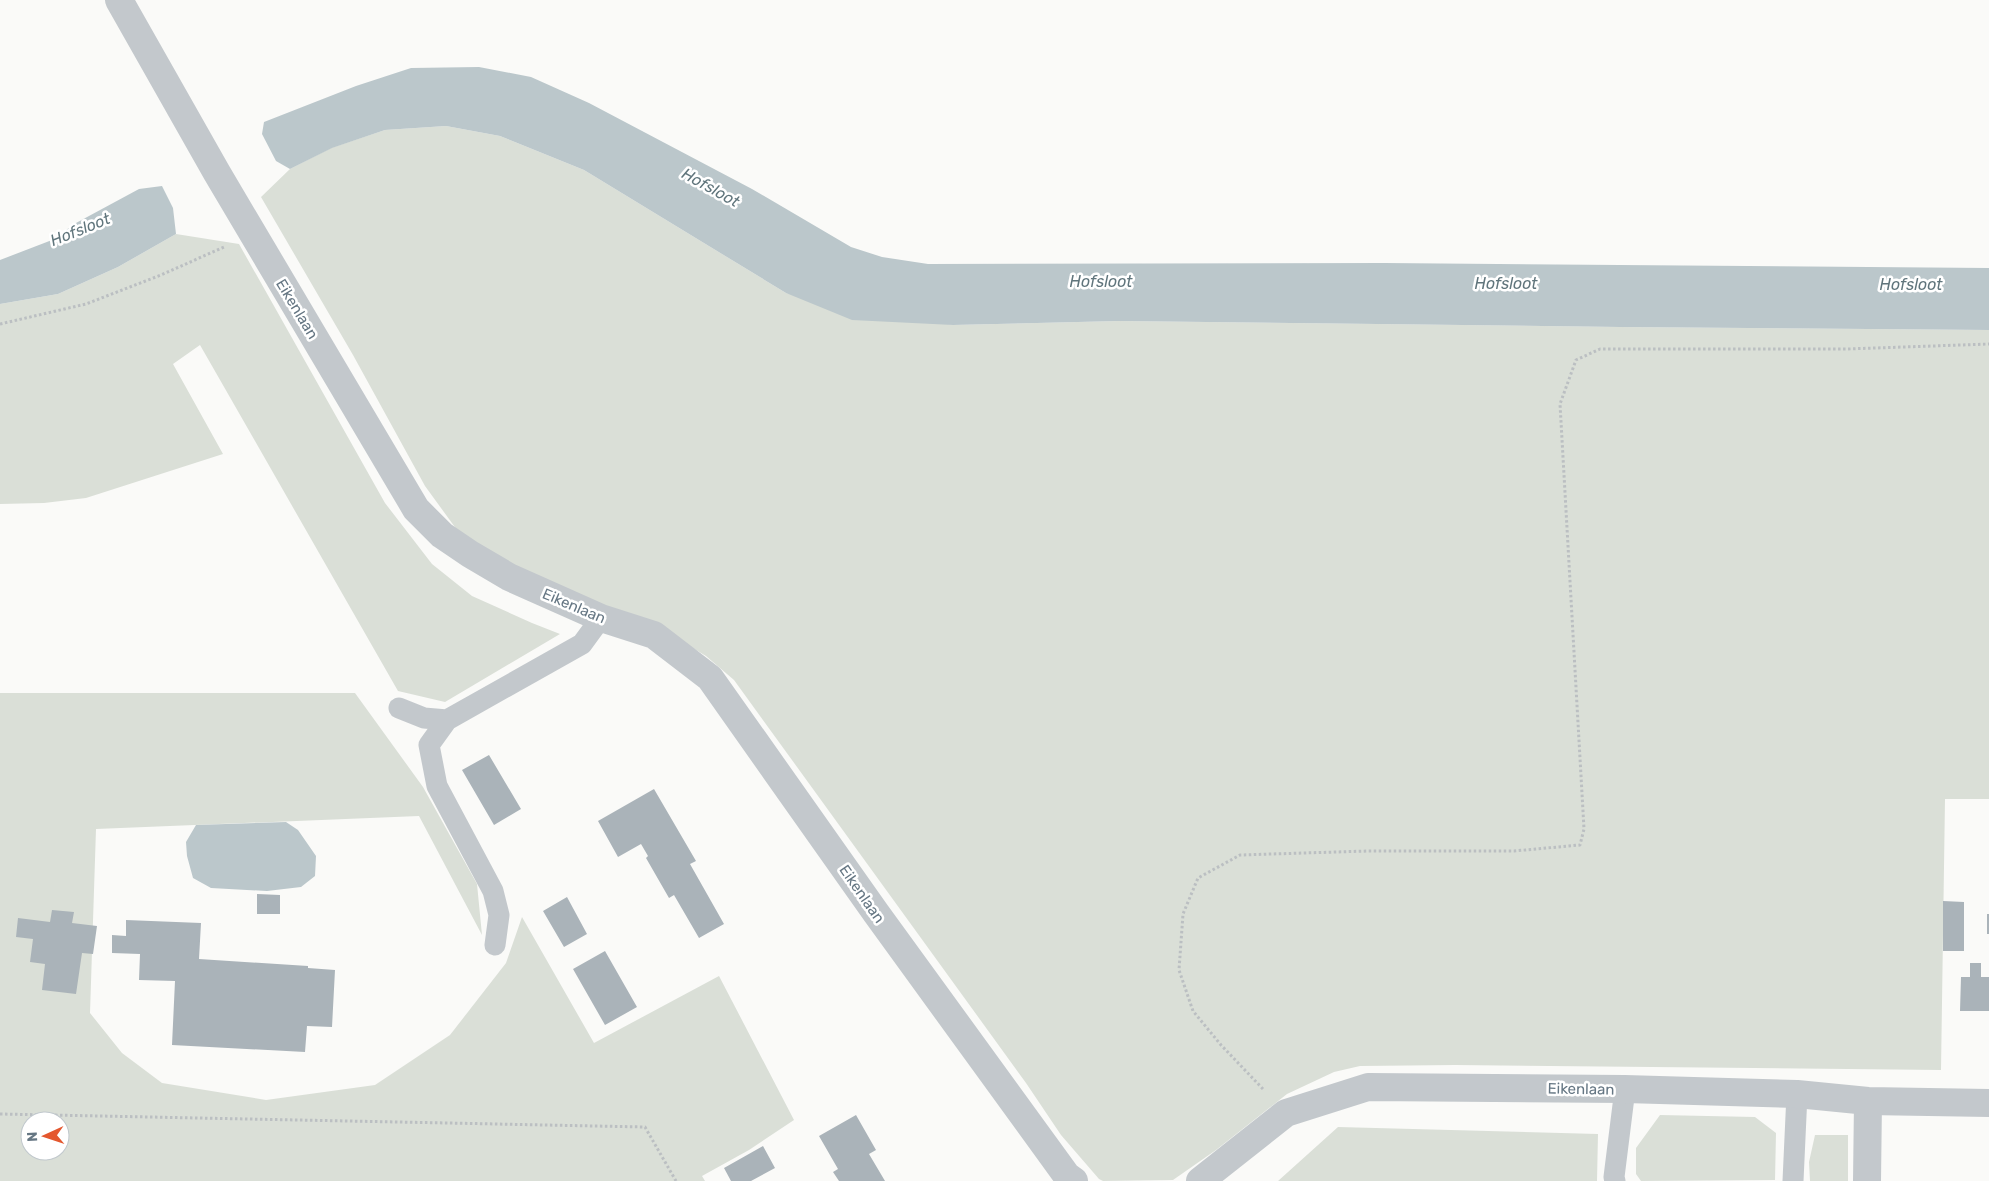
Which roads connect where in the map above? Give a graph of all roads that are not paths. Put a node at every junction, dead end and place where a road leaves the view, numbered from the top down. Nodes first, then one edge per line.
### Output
1 (119, 0) edge
2 (601, 618) junction
3 (399, 708) dead end
4 (448, 720) junction
5 (495, 945) dead end
6 (1625, 1090) junction
7 (1797, 1094) junction
8 (1868, 1101) junction
9 (1989, 1103) edge
10 (1074, 1181) edge
11 (1200, 1181) edge
12 (1615, 1181) edge
13 (1793, 1181) edge
14 (1867, 1181) edge

1 - 2 street, Eikenlaan
2 - 4 lane
2 - 10 street, Eikenlaan
3 - 4 lane
4 - 5 lane
6 - 7 street, Eikenlaan
6 - 11 street, Eikenlaan
6 - 12 lane
7 - 8 street, Eikenlaan
7 - 13 lane
8 - 9 street, Eikenlaan
8 - 14 street

